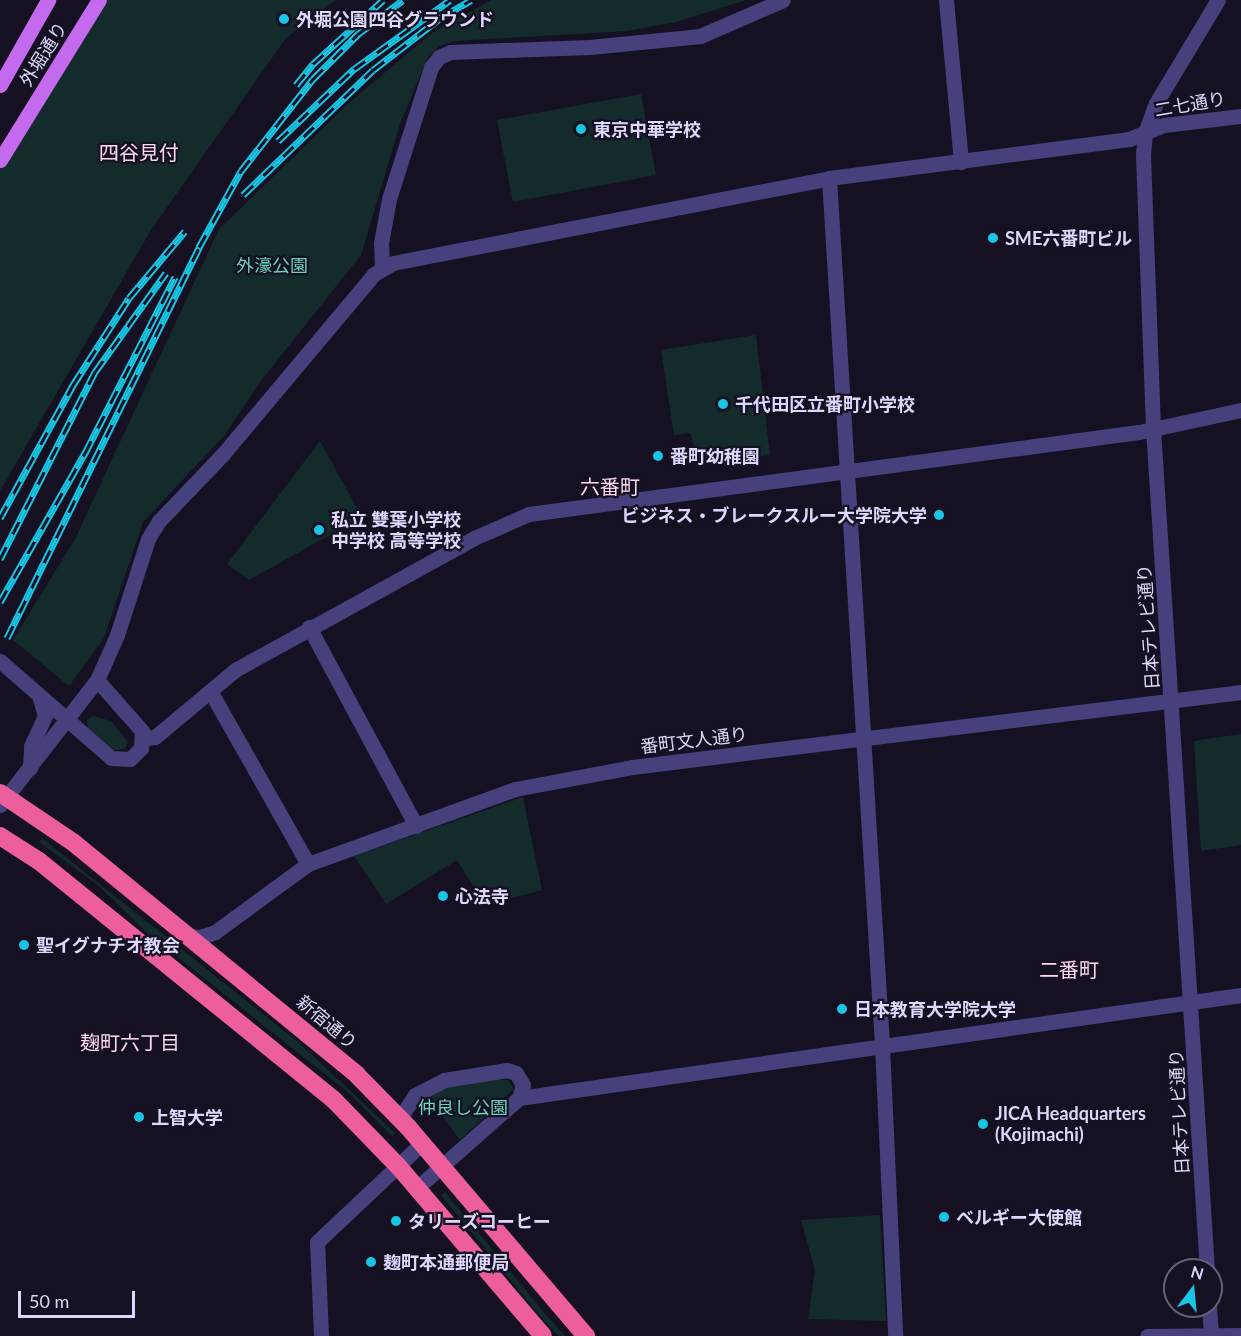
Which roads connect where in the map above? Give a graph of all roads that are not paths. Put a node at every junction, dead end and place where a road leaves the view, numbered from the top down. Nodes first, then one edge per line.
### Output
1 (48, 0) edge
2 (99, 0) edge
3 (783, 0) edge
4 (946, 0) edge
5 (1218, 0) edge
6 (0, 85) edge
7 (1241, 116) edge
8 (1145, 133) junction
9 (0, 160) edge
10 (961, 162) junction
11 (829, 178) junction
12 (382, 268) junction
13 (1241, 410) edge
14 (1153, 428) junction
15 (847, 470) junction
16 (309, 627) junction
17 (4, 664) edge
18 (97, 680) junction
19 (1241, 692) edge
20 (207, 694) junction
21 (40, 698) junction
22 (1173, 701) junction
23 (67, 721) junction
24 (142, 739) junction
25 (864, 739) junction
26 (30, 768) junction
27 (2, 798) edge
28 (416, 826) junction
29 (0, 836) edge
30 (308, 864) junction
31 (188, 936) junction
32 (1241, 994) edge
33 (1192, 1002) junction
34 (882, 1045) junction
35 (519, 1098) junction
36 (400, 1118) junction
37 (422, 1143) junction
38 (398, 1166) junction
39 (441, 1167) junction
40 (417, 1188) junction
41 (1206, 1258) edge
42 (1210, 1318) edge
43 (583, 1334) edge
44 (1241, 1335) edge
45 (321, 1336) edge
46 (543, 1336) edge
47 (895, 1336) edge
48 (1147, 1336) edge
49 (1211, 1336) edge

1 - 6 main road, 外堀通り
2 - 9 main road, 外堀通り
3 - 12 street
4 - 10 street
5 - 8 street, 日本テレビ通り
7 - 8 street, 二七通り
8 - 10 street, 二七通り
8 - 14 street, 日本テレビ通り
10 - 11 street, 二七通り
11 - 12 street, 二七通り
11 - 15 street
12 - 18 street
13 - 14 street
14 - 15 street
14 - 22 street, 日本テレビ通り
15 - 16 street
15 - 25 street
16 - 20 street
16 - 28 street
17 - 21 street
18 - 23 street
18 - 24 street
19 - 22 street, 番町文人通り
20 - 24 street
20 - 30 street
21 - 23 street
21 - 26 street
22 - 25 street, 番町文人通り
22 - 33 street, 日本テレビ通り
23 - 24 street
23 - 26 street
25 - 28 street, 番町文人通り
25 - 34 street
26 - 27 street
27 - 31 highway, 新宿通り
28 - 30 street, 番町文人通り
29 - 38 highway
30 - 31 street, 番町文人通り
31 - 36 highway, 新宿通り
32 - 33 street
33 - 34 street
33 - 41 street, 日本テレビ通り
34 - 35 street
34 - 47 street
35 - 36 street
35 - 39 street
36 - 37 highway, 新宿通り
37 - 38 street
37 - 39 highway, 新宿通り
38 - 40 highway
38 - 45 street
39 - 40 street
39 - 43 highway, 新宿通り
40 - 46 highway
42 - 49 street
44 - 49 street
48 - 49 street

